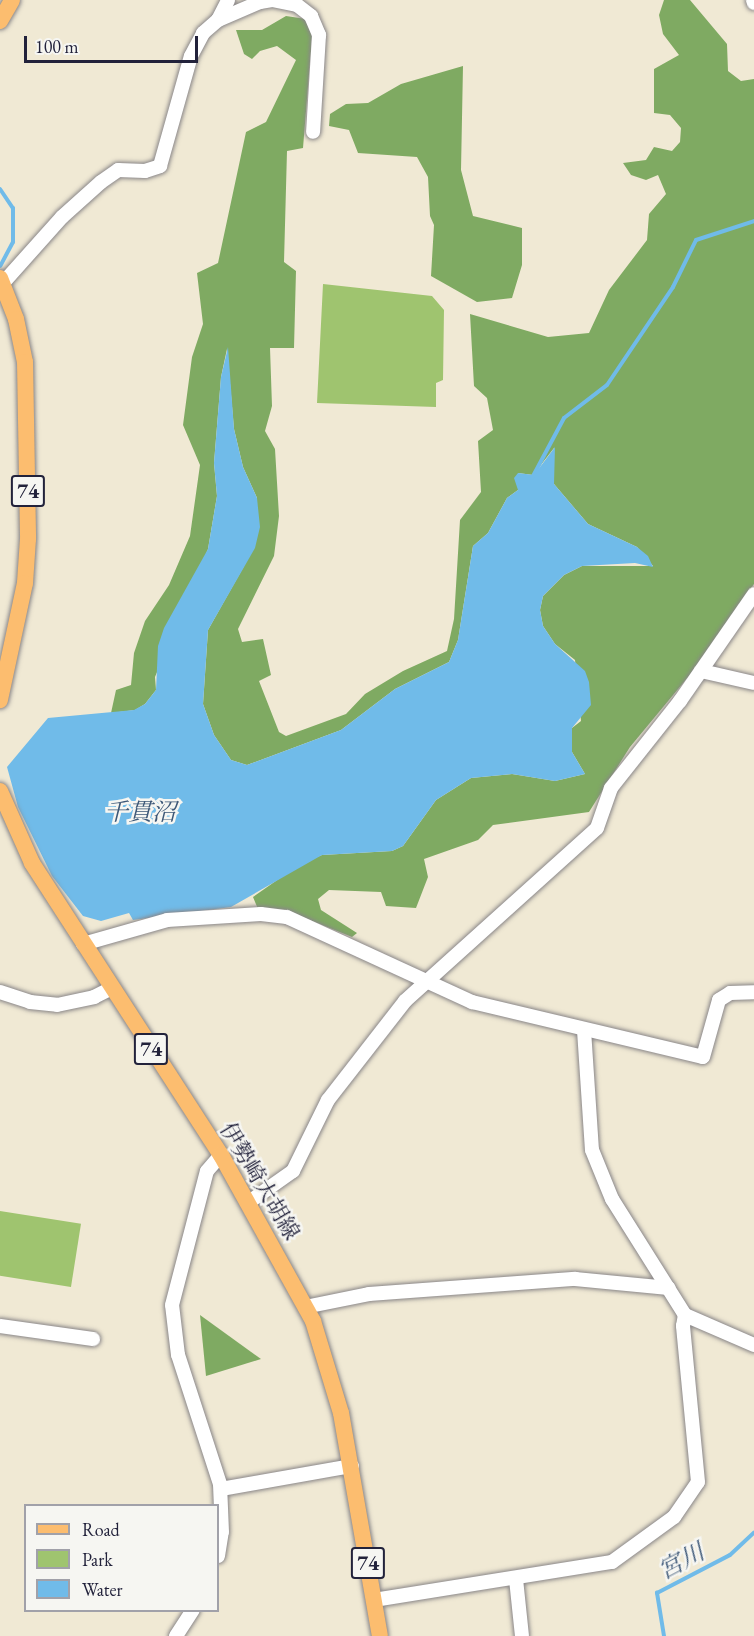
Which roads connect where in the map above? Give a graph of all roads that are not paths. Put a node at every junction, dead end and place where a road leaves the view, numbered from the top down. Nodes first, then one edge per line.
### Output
1 (12, 0) edge
2 (228, 0) edge
3 (219, 20) junction
4 (0, 21) edge
5 (313, 132) dead end
6 (1, 280) edge
7 (754, 594) edge
8 (701, 671) junction
9 (754, 683) edge
10 (0, 700) edge
11 (0, 791) edge
12 (83, 944) junction
13 (428, 983) junction
14 (111, 988) junction
15 (0, 992) edge
16 (754, 992) edge
17 (584, 1029) junction
18 (221, 1155) junction
19 (249, 1202) junction
20 (669, 1288) junction
21 (305, 1307) junction
22 (685, 1315) junction
23 (0, 1326) edge
24 (93, 1339) dead end
25 (754, 1345) edge
26 (352, 1466) junction
27 (221, 1489) junction
28 (219, 1550) edge
29 (516, 1579) junction
30 (374, 1600) junction
31 (192, 1612) edge
32 (176, 1636) edge
33 (380, 1636) edge
34 (522, 1636) edge

1 - 4 main road
2 - 3 street
3 - 5 street
3 - 6 street
6 - 10 main road, 74
7 - 8 street
8 - 9 street
8 - 13 street
11 - 12 main road, 伊勢崎大胡線 / 74
12 - 13 street
12 - 14 main road, 伊勢崎大胡線 / 74
13 - 17 street
13 - 19 street
14 - 15 street
14 - 18 main road, 伊勢崎大胡線 / 74
16 - 17 street
17 - 20 street
18 - 19 main road, 伊勢崎大胡線 / 74
18 - 27 street
19 - 21 main road, 伊勢崎大胡線 / 74
20 - 21 street
20 - 22 street
21 - 26 main road, 伊勢崎大胡線 / 74
22 - 25 street
22 - 29 street
23 - 24 street
26 - 27 street
26 - 30 main road, 伊勢崎大胡線 / 74
27 - 28 street
29 - 30 street
29 - 34 street
30 - 33 main road, 伊勢崎大胡線 / 74
31 - 32 street

